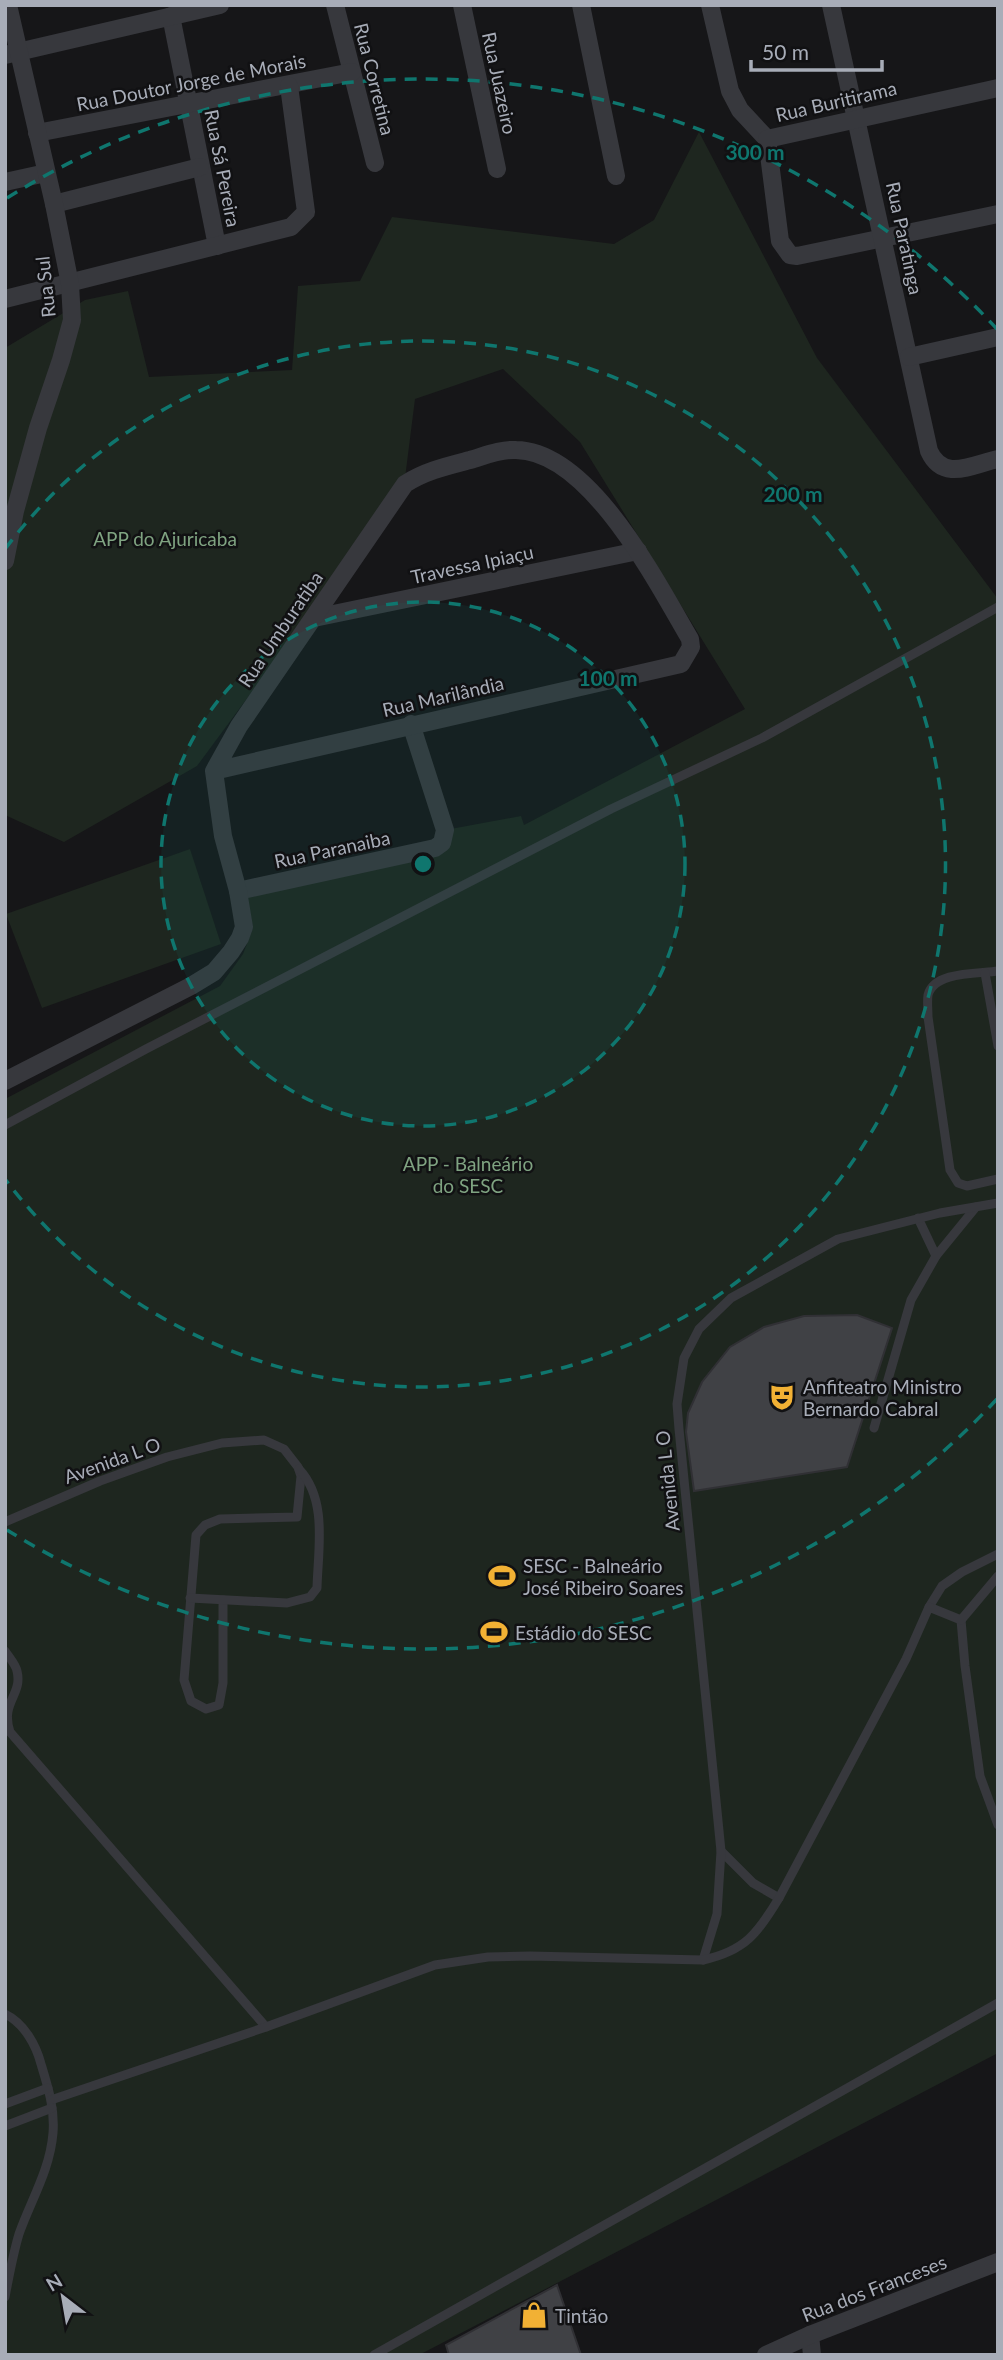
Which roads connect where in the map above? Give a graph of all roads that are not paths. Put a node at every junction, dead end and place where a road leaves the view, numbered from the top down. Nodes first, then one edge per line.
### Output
1 (8, 5) edge
2 (220, 5) edge
3 (335, 5) edge
4 (462, 5) edge
5 (581, 5) edge
6 (710, 5) edge
7 (831, 5) edge
8 (171, 16) junction
9 (11, 54) edge
10 (352, 72) junction
11 (289, 86) junction
12 (998, 88) edge
13 (189, 104) junction
14 (857, 117) junction
15 (37, 133) junction
16 (767, 139) junction
17 (375, 163) dead end
18 (200, 167) junction
19 (497, 169) dead end
20 (46, 173) junction
21 (616, 176) dead end
22 (5, 182) edge
23 (54, 204) junction
24 (998, 214) edge
25 (883, 238) junction
26 (217, 246) junction
27 (70, 284) junction
28 (5, 299) edge
29 (998, 337) edge
30 (909, 357) junction
31 (998, 459) edge
32 (638, 551) junction
33 (5, 561) edge
34 (998, 607) edge
35 (314, 618) junction
36 (681, 664) joint
37 (411, 724) junction
38 (214, 771) junction
39 (238, 891) junction
40 (998, 971) edge
41 (985, 973) junction
42 (998, 1046) edge
43 (5, 1081) edge
44 (5, 1125) edge
45 (998, 1179) edge
46 (998, 1203) edge
47 (976, 1207) junction
48 (918, 1218) junction
49 (936, 1256) junction
50 (874, 1428) dead end
51 (298, 1467) junction
52 (5, 1522) edge
53 (998, 1554) edge
54 (998, 1576) edge
55 (190, 1598) junction
56 (223, 1600) junction
57 (929, 1607) junction
58 (961, 1620) junction
59 (5, 1651) edge
60 (998, 1825) edge
61 (721, 1851) junction
62 (779, 1898) junction
63 (703, 1960) junction
64 (998, 2003) edge
65 (5, 2014) edge
66 (266, 2027) junction
67 (48, 2088) junction
68 (5, 2104) edge
69 (52, 2104) junction
70 (5, 2126) edge
71 (998, 2263) edge
72 (5, 2297) edge
73 (810, 2335) junction
74 (374, 2355) edge
75 (766, 2355) edge
76 (812, 2355) edge

1 - 9 street, Rua Sul
2 - 8 street
3 - 10 street, Rua Corretina
4 - 19 street, Rua Juazeiro
5 - 21 street
6 - 16 street
7 - 14 street, Rua Paratinga
8 - 9 street
8 - 13 street, Rua Sá Pereira
9 - 15 street, Rua Sul
10 - 11 street, Rua Doutor Jorge de Morais
10 - 17 street, Rua Corretina
11 - 13 street, Rua Doutor Jorge de Morais
11 - 26 street
12 - 14 street, Rua Buritirama
13 - 15 street, Rua Doutor Jorge de Morais
13 - 18 street, Rua Sá Pereira
14 - 16 street, Rua Buritirama
14 - 25 street, Rua Paratinga
15 - 20 street, Rua Sul
16 - 25 street
18 - 23 street
18 - 26 street, Rua Sá Pereira
20 - 22 street
20 - 23 street, Rua Sul
23 - 27 street, Rua Sul
24 - 25 street
25 - 30 street, Rua Paratinga
26 - 27 street
27 - 28 street
27 - 33 street, Rua Sul
29 - 30 street
30 - 31 street, Rua Paratinga
32 - 35 street, Travessa Ipiaçu
32 - 35 street, Rua Umburatiba
32 - 36 street, Rua Umburatiba
34 - 44 lane
35 - 38 street, Rua Umburatiba
36 - 37 street, Rua Marilândia
37 - 38 street, Rua Marilândia
37 - 39 street, Rua Paranaiba
38 - 39 street
39 - 43 street
40 - 41 lane
41 - 42 lane
41 - 45 lane
46 - 47 lane, Avenida L O
47 - 48 lane, Avenida L O
47 - 49 lane
48 - 49 lane
48 - 61 lane, Avenida L O
49 - 50 lane
51 - 52 lane, Avenida L O
51 - 55 lane
51 - 56 lane, Avenida L O
53 - 57 lane
54 - 58 lane
55 - 56 lane
55 - 56 lane
57 - 58 lane
57 - 62 lane
58 - 60 lane
59 - 66 lane
61 - 62 lane
61 - 63 lane, Avenida L O
62 - 63 lane
63 - 66 lane
64 - 74 lane
65 - 67 lane
66 - 69 lane
67 - 68 lane
67 - 69 lane
69 - 70 lane
69 - 72 lane
71 - 73 street, Rua dos Franceses
73 - 75 street, Rua dos Franceses
73 - 76 street

